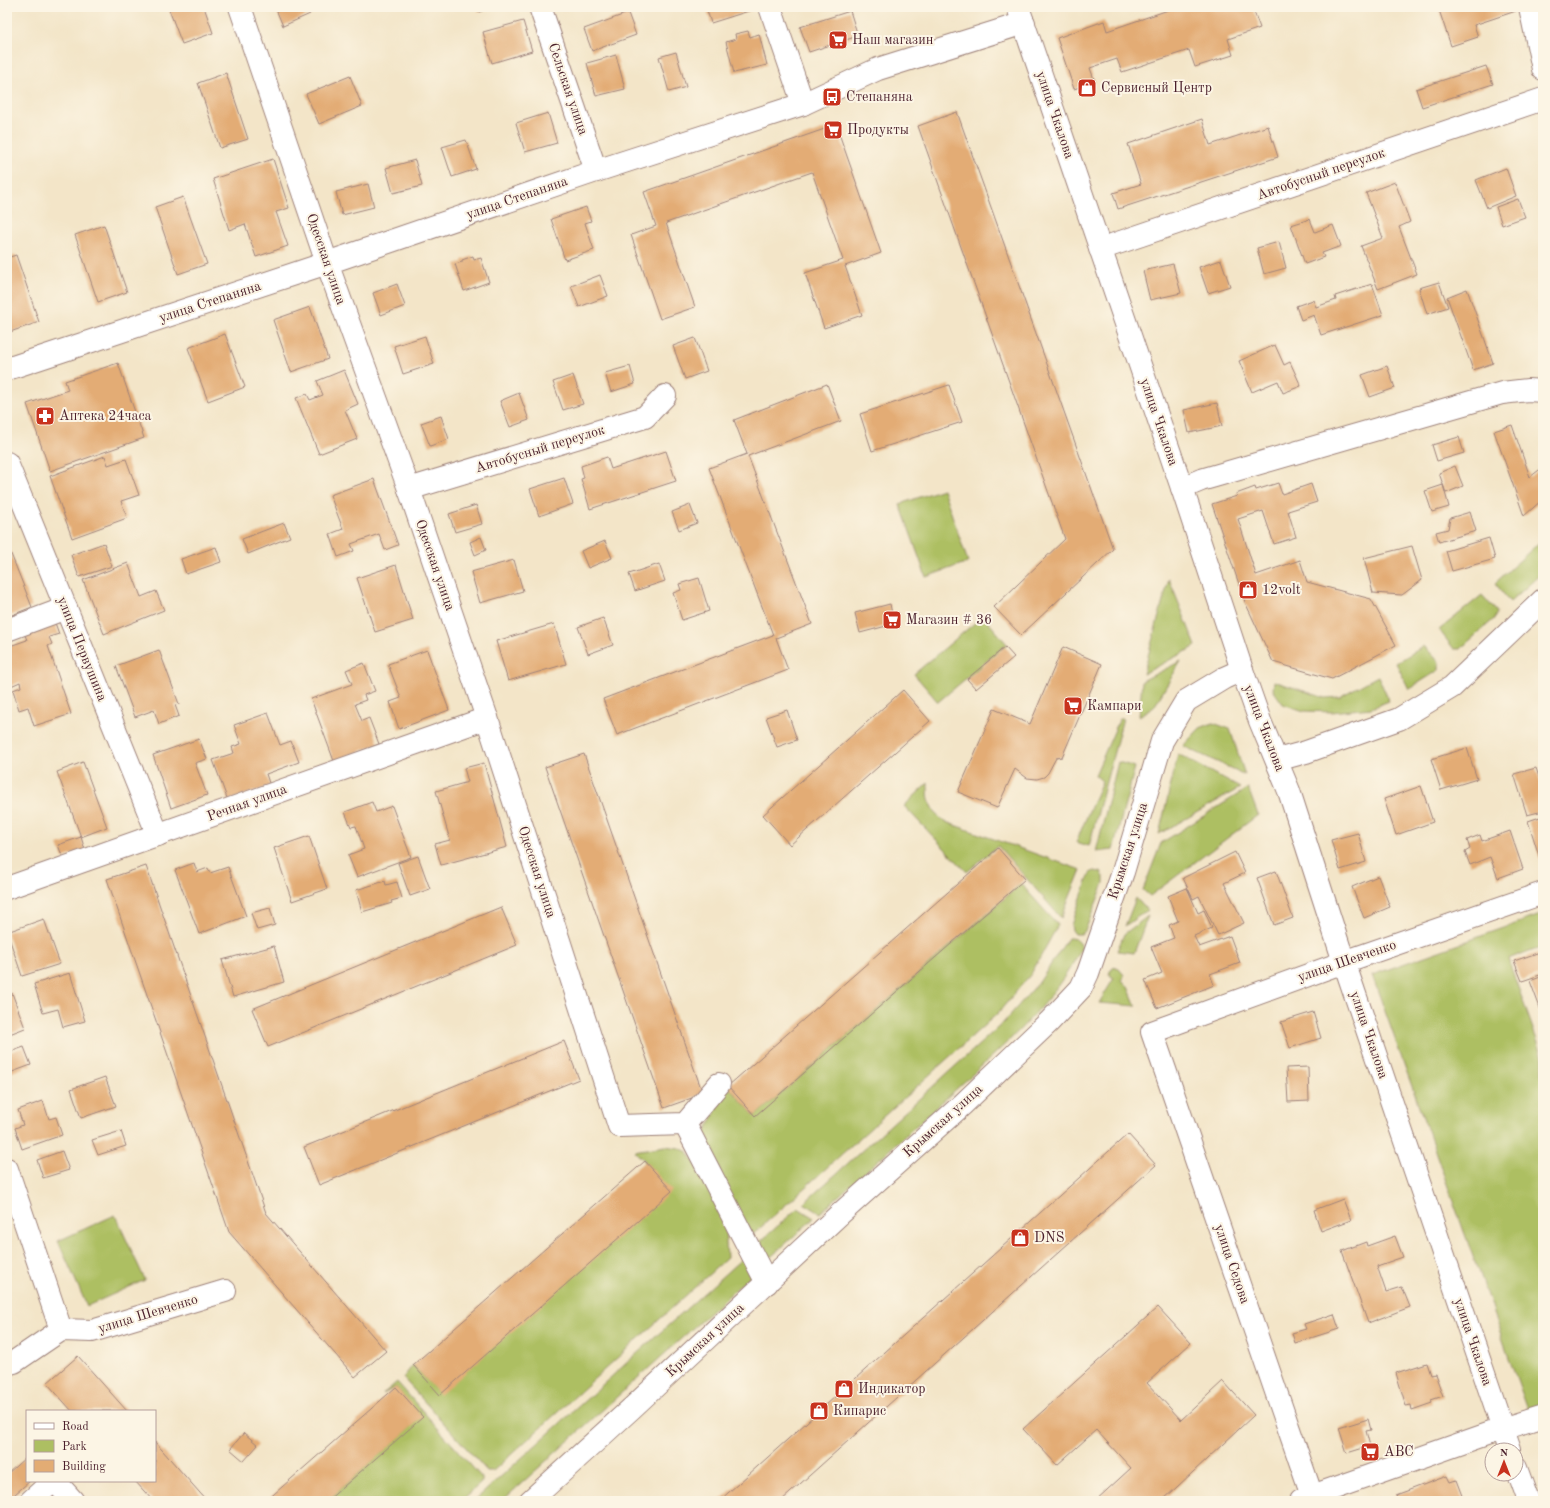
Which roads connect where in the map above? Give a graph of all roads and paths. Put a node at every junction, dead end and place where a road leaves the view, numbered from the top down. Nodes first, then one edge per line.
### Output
1 (240, 7) edge
2 (540, 7) edge
3 (770, 7) edge
4 (1530, 7) edge
5 (1021, 15) edge
6 (1543, 69) edge
7 (1543, 98) edge
8 (803, 104) junction
9 (596, 171) junction
10 (1100, 249) junction
11 (327, 263) junction
12 (7, 369) edge
13 (1543, 391) edge
14 (665, 396) dead end
15 (7, 463) edge
16 (1182, 488) junction
17 (409, 489) junction
18 (1543, 600) edge
19 (66, 608) junction
20 (7, 630) edge
21 (1242, 670) junction
22 (487, 718) junction
23 (1277, 760) junction
24 (158, 835) junction
25 (7, 888) edge
26 (1543, 893) edge
27 (1344, 962) junction
28 (1152, 1032) joint
29 (719, 1084) dead end
30 (684, 1124) junction
31 (7, 1169) edge
32 (767, 1283) junction
33 (226, 1291) dead end
34 (61, 1330) junction
35 (10, 1363) edge
36 (1543, 1416) edge
37 (1502, 1429) junction
38 (1507, 1442) edge
39 (53, 1482) edge
40 (55, 1482) edge
41 (1521, 1482) edge
42 (1307, 1498) edge
43 (31, 1501) edge
44 (73, 1501) edge
45 (530, 1501) edge
46 (1528, 1501) edge

1 - 11 street, Одесская улица
2 - 9 street, Сельская улица
3 - 8 street
4 - 6 street
5 - 8 street, улица Степаняна
5 - 10 street, улица Чкалова
7 - 10 street, Автобусный переулок
8 - 9 street, улица Степаняна
9 - 11 street, улица Степаняна
10 - 16 street, улица Чкалова
11 - 12 street, улица Степаняна
11 - 17 street, Одесская улица
13 - 16 street
14 - 17 street, Автобусный переулок
15 - 19 street, улица Первушина
16 - 21 street, улица Чкалова
17 - 22 street, Одесская улица
18 - 23 street
19 - 20 street
19 - 24 street, улица Первушина
21 - 23 street, улица Чкалова
21 - 32 street, Крымская улица
22 - 24 street, Речная улица
22 - 30 street, Одесская улица
23 - 27 street, улица Чкалова
24 - 25 street, Речная улица
26 - 27 street, улица Шевченко
27 - 28 street, улица Шевченко
27 - 37 street, улица Чкалова
28 - 42 street, улица Седова
29 - 30 street
30 - 32 street
31 - 34 street
32 - 45 street, Крымская улица
33 - 34 street, улица Шевченко
34 - 35 street
36 - 37 street
37 - 38 street, улица Чкалова
37 - 42 street
39 - 43 street
40 - 44 street
41 - 46 street

